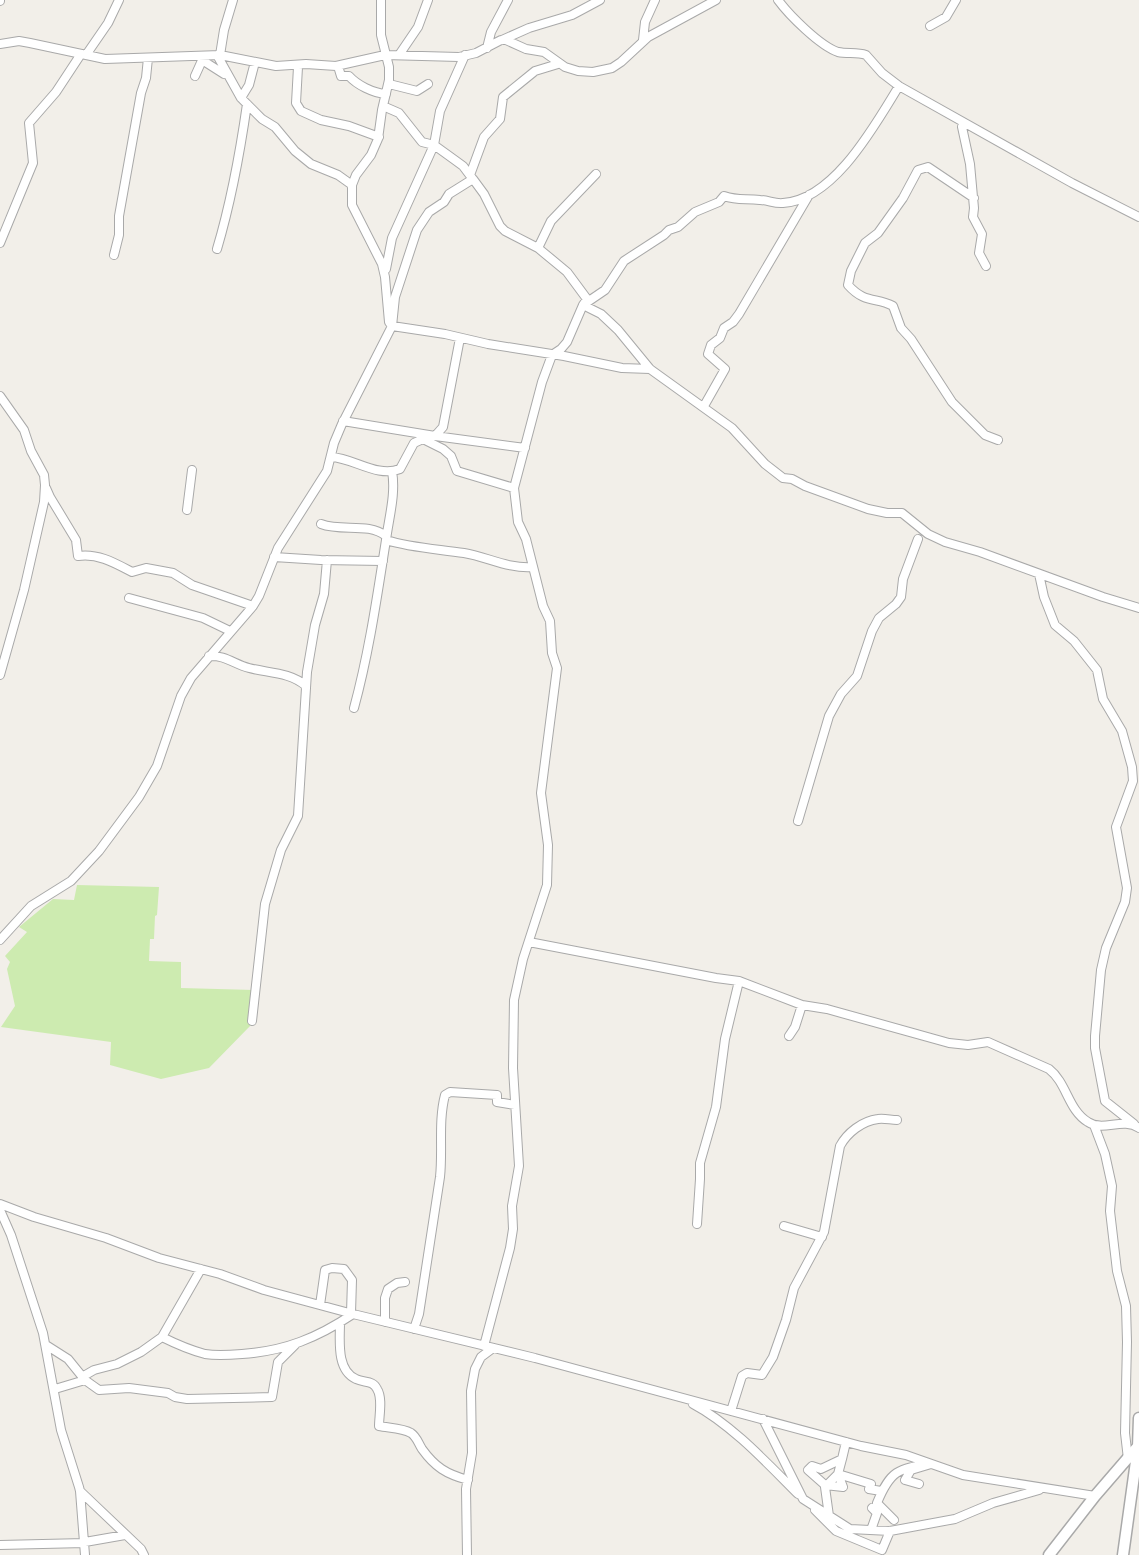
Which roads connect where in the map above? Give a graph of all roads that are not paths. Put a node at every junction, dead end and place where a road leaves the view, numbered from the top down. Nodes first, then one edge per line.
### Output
1 (119, 0) edge
2 (233, 0) edge
3 (381, 0) edge
4 (428, 0) edge
5 (508, 0) edge
6 (600, 0) edge
7 (656, 0) edge
8 (716, 0) edge
9 (778, 0) edge
10 (956, 0) edge
11 (930, 26) dead end
12 (501, 40) junction
13 (643, 40) junction
14 (0, 44) edge
15 (487, 48) junction
16 (83, 54) junction
17 (218, 55) junction
18 (385, 55) junction
19 (399, 55) junction
20 (465, 55) junction
21 (147, 58) junction
22 (203, 58) junction
23 (255, 62) junction
24 (558, 64) junction
25 (338, 66) junction
26 (298, 67) dead end
27 (195, 76) dead end
28 (227, 76) junction
29 (389, 84) junction
30 (428, 84) dead end
31 (899, 86) junction
32 (386, 94) junction
33 (244, 101) junction
34 (383, 106) junction
35 (962, 127) dead end
36 (379, 137) junction
37 (434, 145) junction
38 (596, 174) dead end
39 (471, 177) junction
40 (352, 185) junction
41 (810, 194) junction
42 (974, 198) junction
43 (1139, 217) edge
44 (0, 243) edge
45 (538, 248) junction
46 (216, 249) dead end
47 (114, 255) dead end
48 (986, 266) dead end
49 (385, 277) junction
50 (584, 305) junction
51 (392, 326) junction
52 (460, 338) junction
53 (552, 355) junction
54 (650, 369) junction
55 (0, 396) edge
56 (704, 406) junction
57 (343, 421) junction
58 (435, 436) junction
59 (998, 440) dead end
60 (525, 448) junction
61 (331, 457) junction
62 (192, 470) dead end
63 (392, 471) junction
64 (45, 485) junction
65 (514, 488) junction
66 (187, 510) dead end
67 (321, 525) dead end
68 (386, 538) junction
69 (918, 539) dead end
70 (274, 557) junction
71 (327, 560) junction
72 (383, 561) junction
73 (533, 567) junction
74 (1039, 574) junction
75 (129, 598) dead end
76 (253, 606) junction
77 (1139, 608) edge
78 (230, 631) junction
79 (209, 656) junction
80 (0, 675) edge
81 (306, 686) junction
82 (354, 708) dead end
83 (798, 821) dead end
84 (0, 940) edge
85 (529, 942) junction
86 (739, 981) junction
87 (802, 1005) junction
88 (252, 1021) dead end
89 (789, 1036) dead end
90 (515, 1105) junction
91 (897, 1120) dead end
92 (1094, 1125) junction
93 (1136, 1126) edge
94 (0, 1204) edge
95 (0, 1210) edge
96 (697, 1224) dead end
97 (784, 1226) dead end
98 (822, 1237) junction
99 (201, 1269) junction
100 (405, 1282) dead end
101 (320, 1305) junction
102 (352, 1314) junction
103 (385, 1322) junction
104 (340, 1323) junction
105 (414, 1329) junction
106 (162, 1337) junction
107 (46, 1345) junction
108 (295, 1345) junction
109 (484, 1346) junction
110 (494, 1348) junction
111 (83, 1379) junction
112 (55, 1389) junction
113 (681, 1397) junction
114 (731, 1411) junction
115 (1139, 1418) edge
116 (763, 1419) junction
117 (846, 1442) junction
118 (1138, 1446) edge
119 (842, 1459) junction
120 (1128, 1459) junction
121 (931, 1464) junction
122 (838, 1474) junction
123 (468, 1480) junction
124 (919, 1484) dead end
125 (827, 1485) junction
126 (1043, 1489) junction
127 (80, 1491) junction
128 (882, 1491) junction
129 (1095, 1496) junction
130 (803, 1499) junction
131 (872, 1508) dead end
132 (829, 1516) junction
133 (894, 1520) dead end
134 (850, 1528) junction
135 (871, 1530) junction
136 (890, 1531) junction
137 (125, 1535) junction
138 (85, 1543) junction
139 (0, 1545) edge
140 (882, 1550) junction
141 (85, 1555) edge
142 (144, 1555) edge
143 (467, 1555) edge
144 (1048, 1555) edge
145 (1123, 1555) edge

1 - 16 street
2 - 17 street
3 - 18 street
4 - 19 street
5 - 15 street
6 - 12 street
7 - 13 street
8 - 13 street
9 - 31 street
10 - 11 street
12 - 15 street
12 - 24 street
13 - 24 street
14 - 16 street
15 - 20 street
16 - 21 street
16 - 44 street
17 - 22 street
17 - 23 street
17 - 28 street
18 - 19 street
18 - 25 street
18 - 29 street
19 - 20 street
20 - 37 street
21 - 22 street
21 - 47 street
22 - 27 street
22 - 28 street
23 - 25 street
23 - 33 street
24 - 39 street
25 - 32 street
26 - 36 street
28 - 33 street
29 - 30 street
29 - 32 street
31 - 41 street
31 - 43 street
32 - 34 street
33 - 40 street
33 - 46 street
34 - 36 street
34 - 37 street
35 - 42 street
36 - 40 street
37 - 39 street
37 - 49 street
38 - 45 street
39 - 45 street
39 - 51 street
40 - 49 street
41 - 50 street
41 - 56 street
42 - 48 street
42 - 59 street
45 - 50 street
49 - 51 street
50 - 53 street
50 - 54 street
51 - 52 street
51 - 57 street
52 - 53 street
52 - 58 street
53 - 54 street
53 - 60 street
54 - 56 street
55 - 64 street
56 - 74 street
57 - 58 street
57 - 61 street
58 - 60 street
60 - 65 street
61 - 63 street
61 - 70 street
62 - 66 street
63 - 65 street
63 - 68 street
64 - 76 street
64 - 80 street
65 - 73 street
67 - 68 street
68 - 72 street
68 - 73 street
69 - 83 street
70 - 71 street
70 - 76 street
71 - 72 street
71 - 81 street
72 - 82 street
73 - 85 street
74 - 77 street
74 - 93 street
75 - 78 street
76 - 78 street
78 - 79 street
79 - 81 street
79 - 84 street
81 - 88 street
85 - 86 street
85 - 90 street
86 - 87 street
86 - 96 street
87 - 89 street
87 - 92 street
90 - 105 street
90 - 109 street
91 - 98 street
92 - 93 street
92 - 120 street
94 - 99 street
95 - 107 street
97 - 98 street
98 - 114 street
99 - 101 street
99 - 106 street
100 - 103 street
101 - 102 street
101 - 102 street
102 - 103 street
102 - 104 street
103 - 105 street
104 - 108 street
104 - 123 street
105 - 109 street
106 - 108 street
106 - 111 street
107 - 111 street
107 - 112 street
108 - 111 street
109 - 110 street
110 - 113 street
110 - 123 street
111 - 112 street
112 - 127 street
113 - 114 street
113 - 130 street
114 - 116 street
115 - 118 street
116 - 117 street
116 - 130 street
117 - 119 street
117 - 121 street
118 - 120 street
118 - 145 street
119 - 122 street
119 - 125 street
120 - 129 street
121 - 124 street
121 - 126 street
121 - 128 street
122 - 125 street
122 - 125 street
122 - 128 street
123 - 143 street
125 - 132 street
126 - 129 street
126 - 136 street
127 - 137 street
127 - 138 street
128 - 133 street
129 - 144 street
130 - 132 street
130 - 140 street
131 - 135 street
132 - 134 street
134 - 135 street
134 - 140 street
135 - 136 street
136 - 140 street
137 - 138 street
137 - 142 street
138 - 139 street
138 - 141 street

